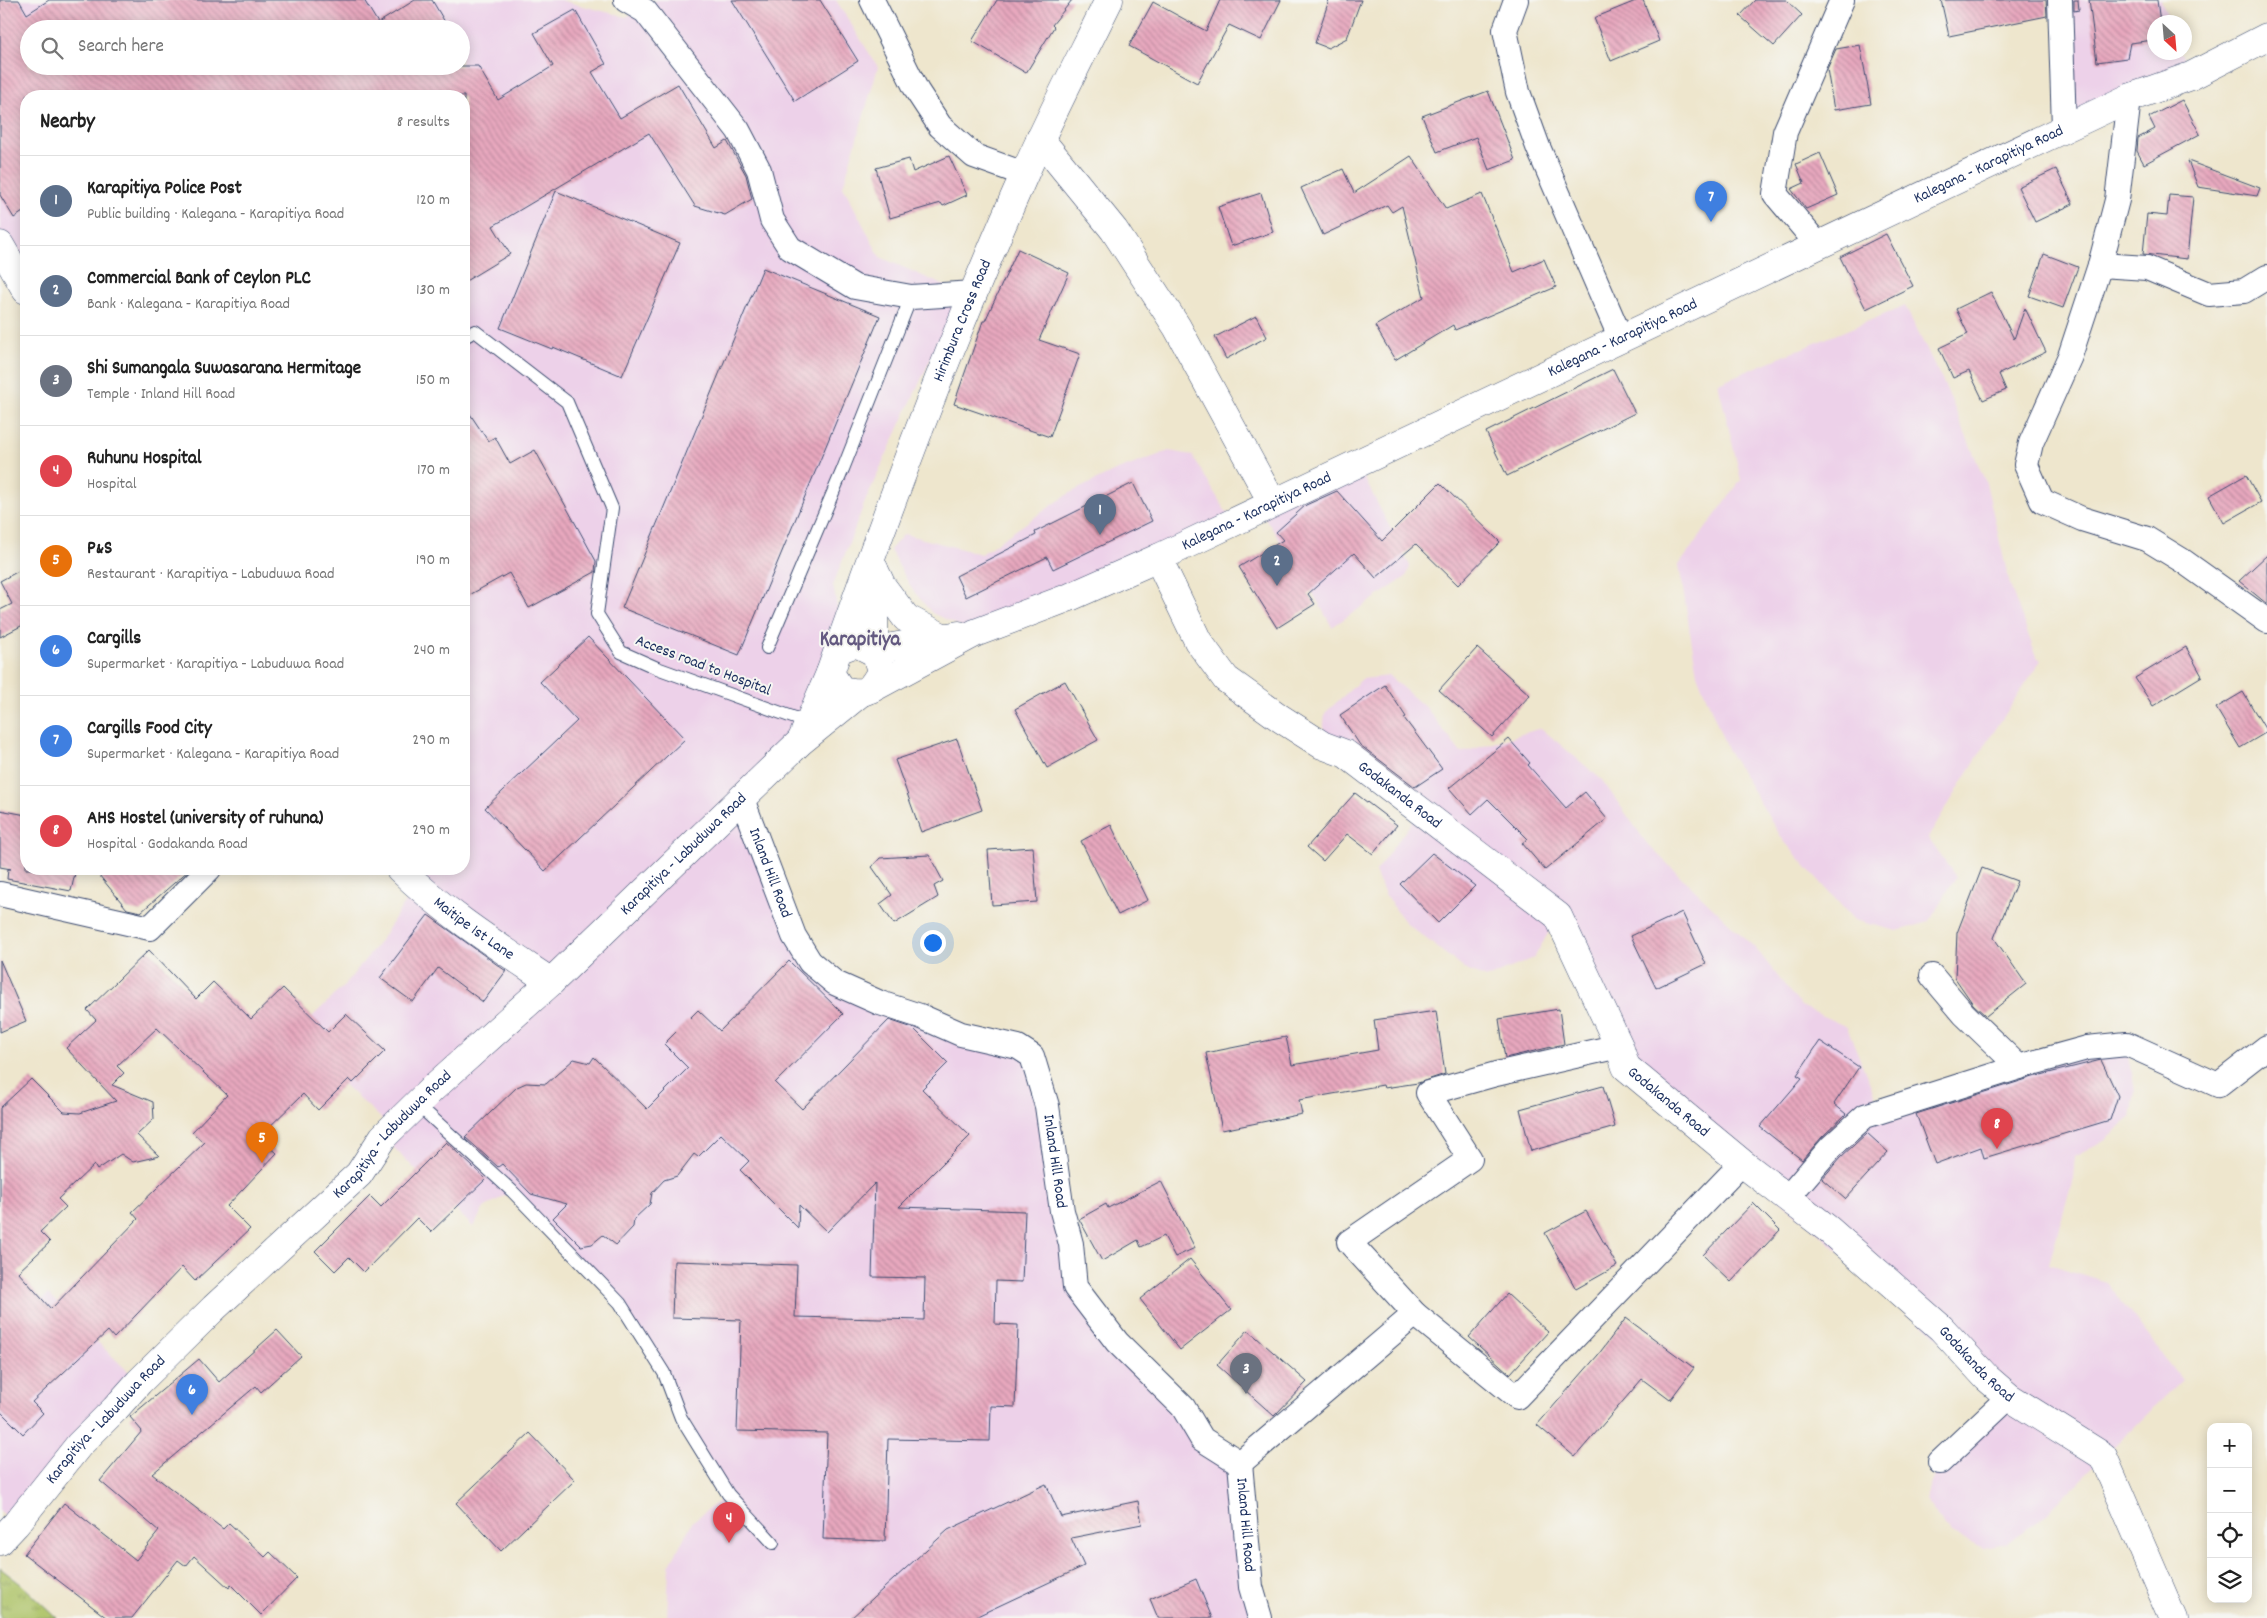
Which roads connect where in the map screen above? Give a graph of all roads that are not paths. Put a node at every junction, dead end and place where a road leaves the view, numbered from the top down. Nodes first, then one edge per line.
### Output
1 (626, 0) edge
2 (872, 0) edge
3 (1109, 0) edge
4 (1516, 0) edge
5 (1842, 0) edge
6 (2060, 0) edge
7 (2267, 36) edge
8 (2129, 98) junction
9 (2064, 128) junction
10 (1040, 139) junction
11 (1024, 174) junction
12 (0, 245) edge
13 (1819, 246) junction
14 (2100, 264) junction
15 (2267, 277) edge
16 (20, 280) edge
17 (974, 293) junction
18 (911, 297) junction
19 (470, 334) edge
20 (1621, 339) junction
21 (1272, 502) junction
22 (1158, 558) junction
23 (874, 559) junction
24 (2267, 621) edge
25 (975, 633) junction
26 (942, 637) junction
27 (767, 648) dead end
28 (875, 651) junction
29 (834, 661) junction
30 (865, 691) junction
31 (804, 733) junction
32 (742, 798) junction
33 (203, 875) edge
34 (406, 875) edge
35 (0, 894) edge
36 (1932, 976) dead end
37 (551, 982) junction
38 (1619, 1046) junction
39 (2267, 1046) edge
40 (2019, 1067) junction
41 (417, 1104) junction
42 (1742, 1163) junction
43 (1788, 1197) junction
44 (1415, 1314) junction
45 (2010, 1398) junction
46 (1940, 1462) dead end
47 (1240, 1463) junction
48 (0, 1541) edge
49 (773, 1543) dead end
50 (1260, 1618) edge
51 (2173, 1618) edge

1 - 18 street
2 - 11 street
3 - 10 main road, Hirimbura Cross Road
4 - 20 street
5 - 13 street
6 - 9 street
7 - 8 main road, Kalegana - Karapitiya Road
8 - 9 main road, Kalegana - Karapitiya Road
8 - 14 street
9 - 13 main road, Kalegana - Karapitiya Road
10 - 11 main road, Hirimbura Cross Road
10 - 21 main road
11 - 17 main road, Hirimbura Cross Road
12 - 16 main road
13 - 20 main road, Kalegana - Karapitiya Road
14 - 15 street
14 - 24 street
17 - 18 street
17 - 23 main road, Hirimbura Cross Road
18 - 27 lane
19 - 31 lane, Access road to Hospital
20 - 21 main road, Kalegana - Karapitiya Road
21 - 22 main road, Kalegana - Karapitiya Road
22 - 25 main road, Kalegana - Karapitiya Road
22 - 38 main road, Godakanda Road
23 - 26 main road
23 - 28 main road
23 - 29 main road, Hirimbura Cross Road
25 - 26 main road, Kalegana - Karapitiya Road
25 - 30 main road, Kalegana - Karapitiya Road
26 - 28 main road, Kalegana - Karapitiya Road
28 - 29 main road
28 - 30 main road
29 - 30 main road
29 - 31 main road, Karapitiya - Labuduwa Road
30 - 31 main road, Karapitiya - Labuduwa Road
31 - 32 main road, Karapitiya - Labuduwa Road
32 - 37 main road, Karapitiya - Labuduwa Road
32 - 47 street, Inland Hill Road
33 - 35 street
34 - 37 main road, Maitipe 1st Lane
36 - 40 street
37 - 41 main road, Karapitiya - Labuduwa Road
38 - 42 main road, Godakanda Road
38 - 44 street
39 - 40 street
40 - 43 street
41 - 48 main road, Karapitiya - Labuduwa Road
41 - 49 lane
42 - 43 main road, Godakanda Road
42 - 44 street
43 - 45 main road, Godakanda Road
44 - 47 street
45 - 46 street
45 - 51 main road, Godakanda Road
47 - 50 street, Inland Hill Road

